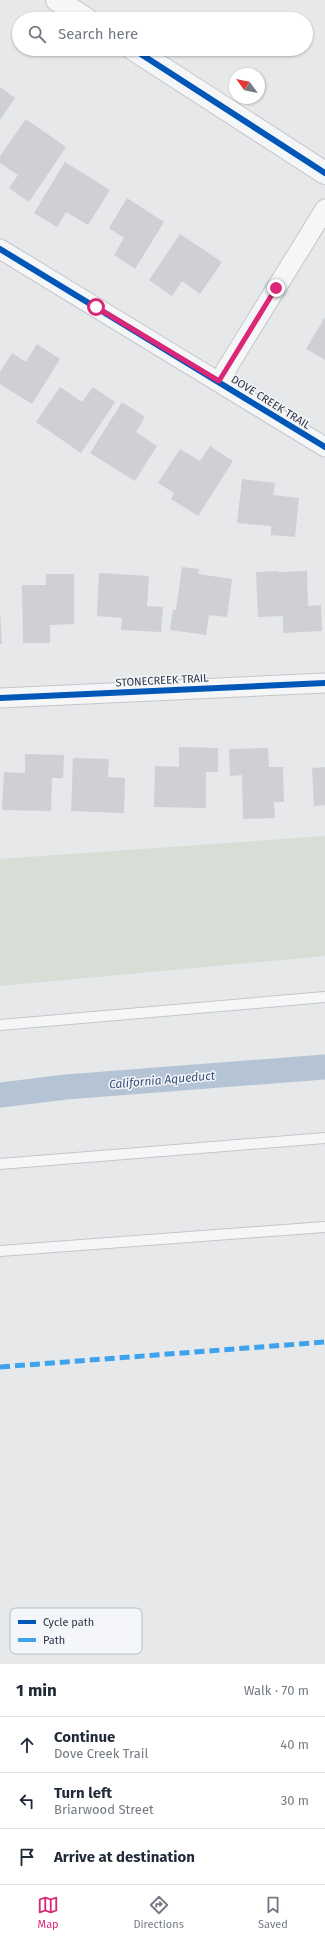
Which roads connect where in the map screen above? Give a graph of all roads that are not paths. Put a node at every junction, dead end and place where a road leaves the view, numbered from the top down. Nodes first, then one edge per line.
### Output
1 (57, 0) edge
2 (75, 12) edge
3 (144, 56) edge
4 (325, 173) edge
5 (325, 209) edge
6 (0, 249) edge
7 (219, 381) junction
8 (325, 447) edge
9 (325, 683) edge
10 (0, 698) edge
11 (325, 997) edge
12 (0, 1025) edge
13 (325, 1138) edge
14 (0, 1164) edge
15 (325, 1227) edge
16 (0, 1251) edge

1 - 2 street
3 - 4 street
5 - 7 street
6 - 7 street, DOVE CREEK TRAIL
7 - 8 street, DOVE CREEK TRAIL
9 - 10 street, STONECREEK TRAIL
11 - 12 lane
13 - 14 lane
15 - 16 lane

